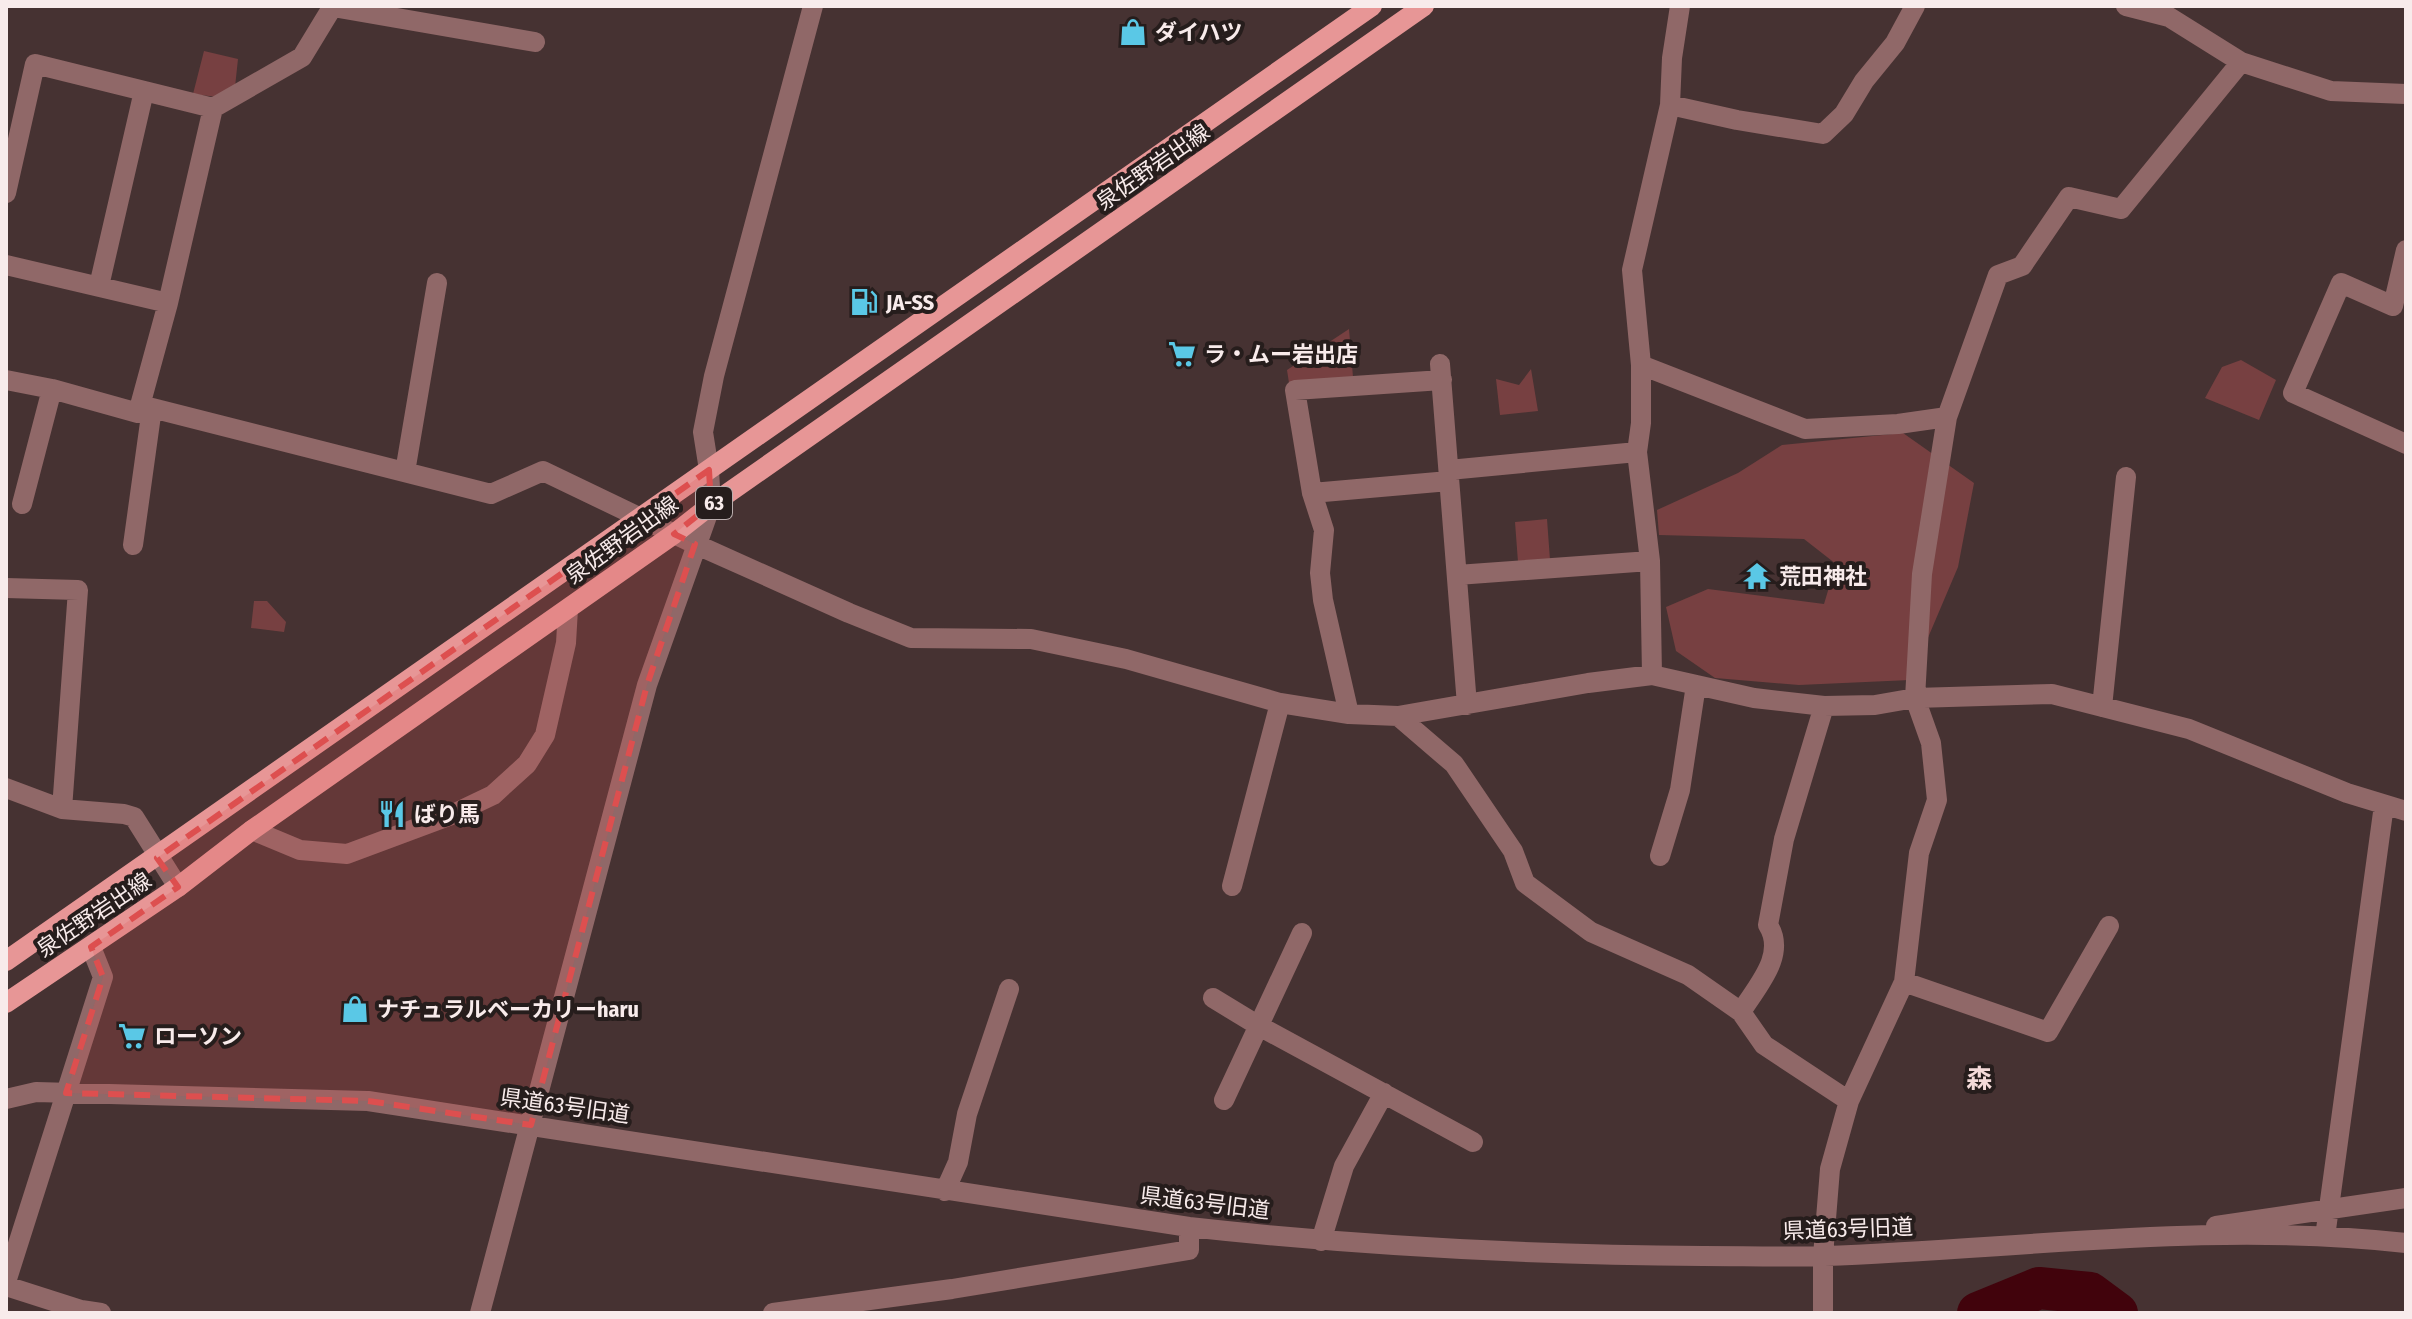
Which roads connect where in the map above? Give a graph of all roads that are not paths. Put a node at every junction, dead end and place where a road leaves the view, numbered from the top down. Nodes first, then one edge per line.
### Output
1 (333, 6) edge
2 (813, 6) edge
3 (1372, 6) edge
4 (1424, 6) edge
5 (1680, 6) edge
6 (1915, 6) edge
7 (2126, 6) edge
8 (448, 16) edge
9 (535, 42) dead end
10 (2241, 62) junction
11 (144, 91) junction
12 (2406, 94) edge
13 (1670, 105) junction
14 (213, 108) junction
15 (6, 193) edge
16 (2406, 250) edge
17 (6, 265) edge
18 (437, 283) dead end
19 (99, 286) junction
20 (168, 303) junction
21 (1641, 365) junction
22 (6, 380) edge
23 (52, 389) junction
24 (145, 410) junction
25 (1947, 417) junction
26 (2406, 444) edge
27 (1637, 452) junction
28 (709, 470) junction
29 (405, 472) junction
30 (1449, 475) junction
31 (2126, 477) dead end
32 (1312, 493) junction
33 (22, 504) dead end
34 (711, 505) junction
35 (640, 517) junction
36 (674, 534) junction
37 (695, 544) junction
38 (133, 545) dead end
39 (1650, 561) junction
40 (1457, 575) junction
41 (6, 588) edge
42 (568, 609) junction
43 (1652, 675) junction
44 (1696, 685) junction
45 (1915, 698) junction
46 (1280, 703) junction
47 (1467, 705) junction
48 (1824, 706) junction
49 (2102, 707) junction
50 (1349, 714) junction
51 (1398, 716) junction
52 (6, 788) edge
53 (2384, 805) junction
54 (62, 809) junction
55 (2406, 811) edge
56 (252, 830) junction
57 (1660, 856) dead end
58 (157, 858) junction
59 (1232, 886) dead end
60 (178, 887) junction
61 (2109, 926) dead end
62 (1302, 933) dead end
63 (91, 947) junction
64 (6, 961) edge
65 (1904, 982) junction
66 (1009, 989) dead end
67 (1213, 998) dead end
68 (6, 1003) edge
69 (1741, 1012) junction
70 (1259, 1026) junction
71 (66, 1093) junction
72 (1384, 1093) junction
73 (6, 1099) edge
74 (1224, 1100) dead end
75 (1849, 1101) junction
76 (531, 1125) junction
77 (1473, 1142) dead end
78 (945, 1191) junction
79 (2406, 1198) edge
80 (2329, 1210) junction
81 (1189, 1227) junction
82 (2325, 1237) junction
83 (2132, 1239) junction
84 (1321, 1241) junction
85 (2406, 1243) edge
86 (1823, 1256) junction
87 (6, 1284) edge
88 (101, 1313) edge
89 (480, 1313) edge
90 (773, 1313) edge
91 (1823, 1313) edge

1 - 8 street
1 - 14 street
2 - 28 street
3 - 28 main road, 泉佐野岩出線 / 63
4 - 34 main road, 泉佐野岩出線 / 63
5 - 13 street
6 - 13 street
7 - 10 street
8 - 9 street
10 - 12 street
10 - 25 street
11 - 14 street
11 - 15 street
11 - 19 street
13 - 21 street
14 - 20 street
16 - 26 street
17 - 19 street
18 - 29 street
19 - 20 street
20 - 24 street
21 - 25 street
21 - 27 street
22 - 23 street
23 - 24 street
23 - 33 street
24 - 29 street
24 - 38 street
25 - 45 street
27 - 30 street
27 - 39 street
28 - 34 street
28 - 35 main road, 泉佐野岩出線 / 63
29 - 35 street
30 - 32 street
30 - 32 street
30 - 40 street
31 - 49 street
32 - 50 street
34 - 36 main road, 泉佐野岩出線 / 63
34 - 37 street
35 - 36 street
35 - 58 main road, 泉佐野岩出線 / 63
36 - 37 street
36 - 42 main road, 泉佐野岩出線 / 63
37 - 46 street
37 - 76 street
39 - 40 street
39 - 43 street
40 - 47 street
41 - 54 street
42 - 56 main road, 泉佐野岩出線 / 63
42 - 56 street
43 - 44 street
43 - 47 street
44 - 48 street
44 - 57 street
45 - 48 street
45 - 49 street
45 - 65 street
46 - 50 street
46 - 59 street
47 - 51 street
48 - 69 street
49 - 53 street
50 - 51 street
51 - 69 street
52 - 54 street
53 - 55 street
53 - 80 street
54 - 58 street
56 - 60 main road, 泉佐野岩出線 / 63
58 - 60 street
58 - 64 main road, 泉佐野岩出線 / 63
60 - 63 main road, 泉佐野岩出線 / 63
61 - 65 street
62 - 70 street
63 - 68 main road, 泉佐野岩出線 / 63
63 - 71 street
65 - 75 street
66 - 78 street
67 - 70 street
69 - 75 street
70 - 72 street
70 - 74 street
71 - 73 street, 県道63号旧道
71 - 76 street, 県道63号旧道
71 - 87 street
72 - 77 street
72 - 84 street
75 - 86 street
76 - 78 street, 県道63号旧道
76 - 89 street
78 - 81 street, 県道63号旧道
79 - 80 street
80 - 82 street
80 - 83 street
81 - 84 street, 県道63号旧道
81 - 90 street
82 - 83 street, 県道63号旧道
82 - 85 street, 県道63号旧道
83 - 86 street, 県道63号旧道
84 - 86 street, 県道63号旧道
86 - 91 street
87 - 88 street

